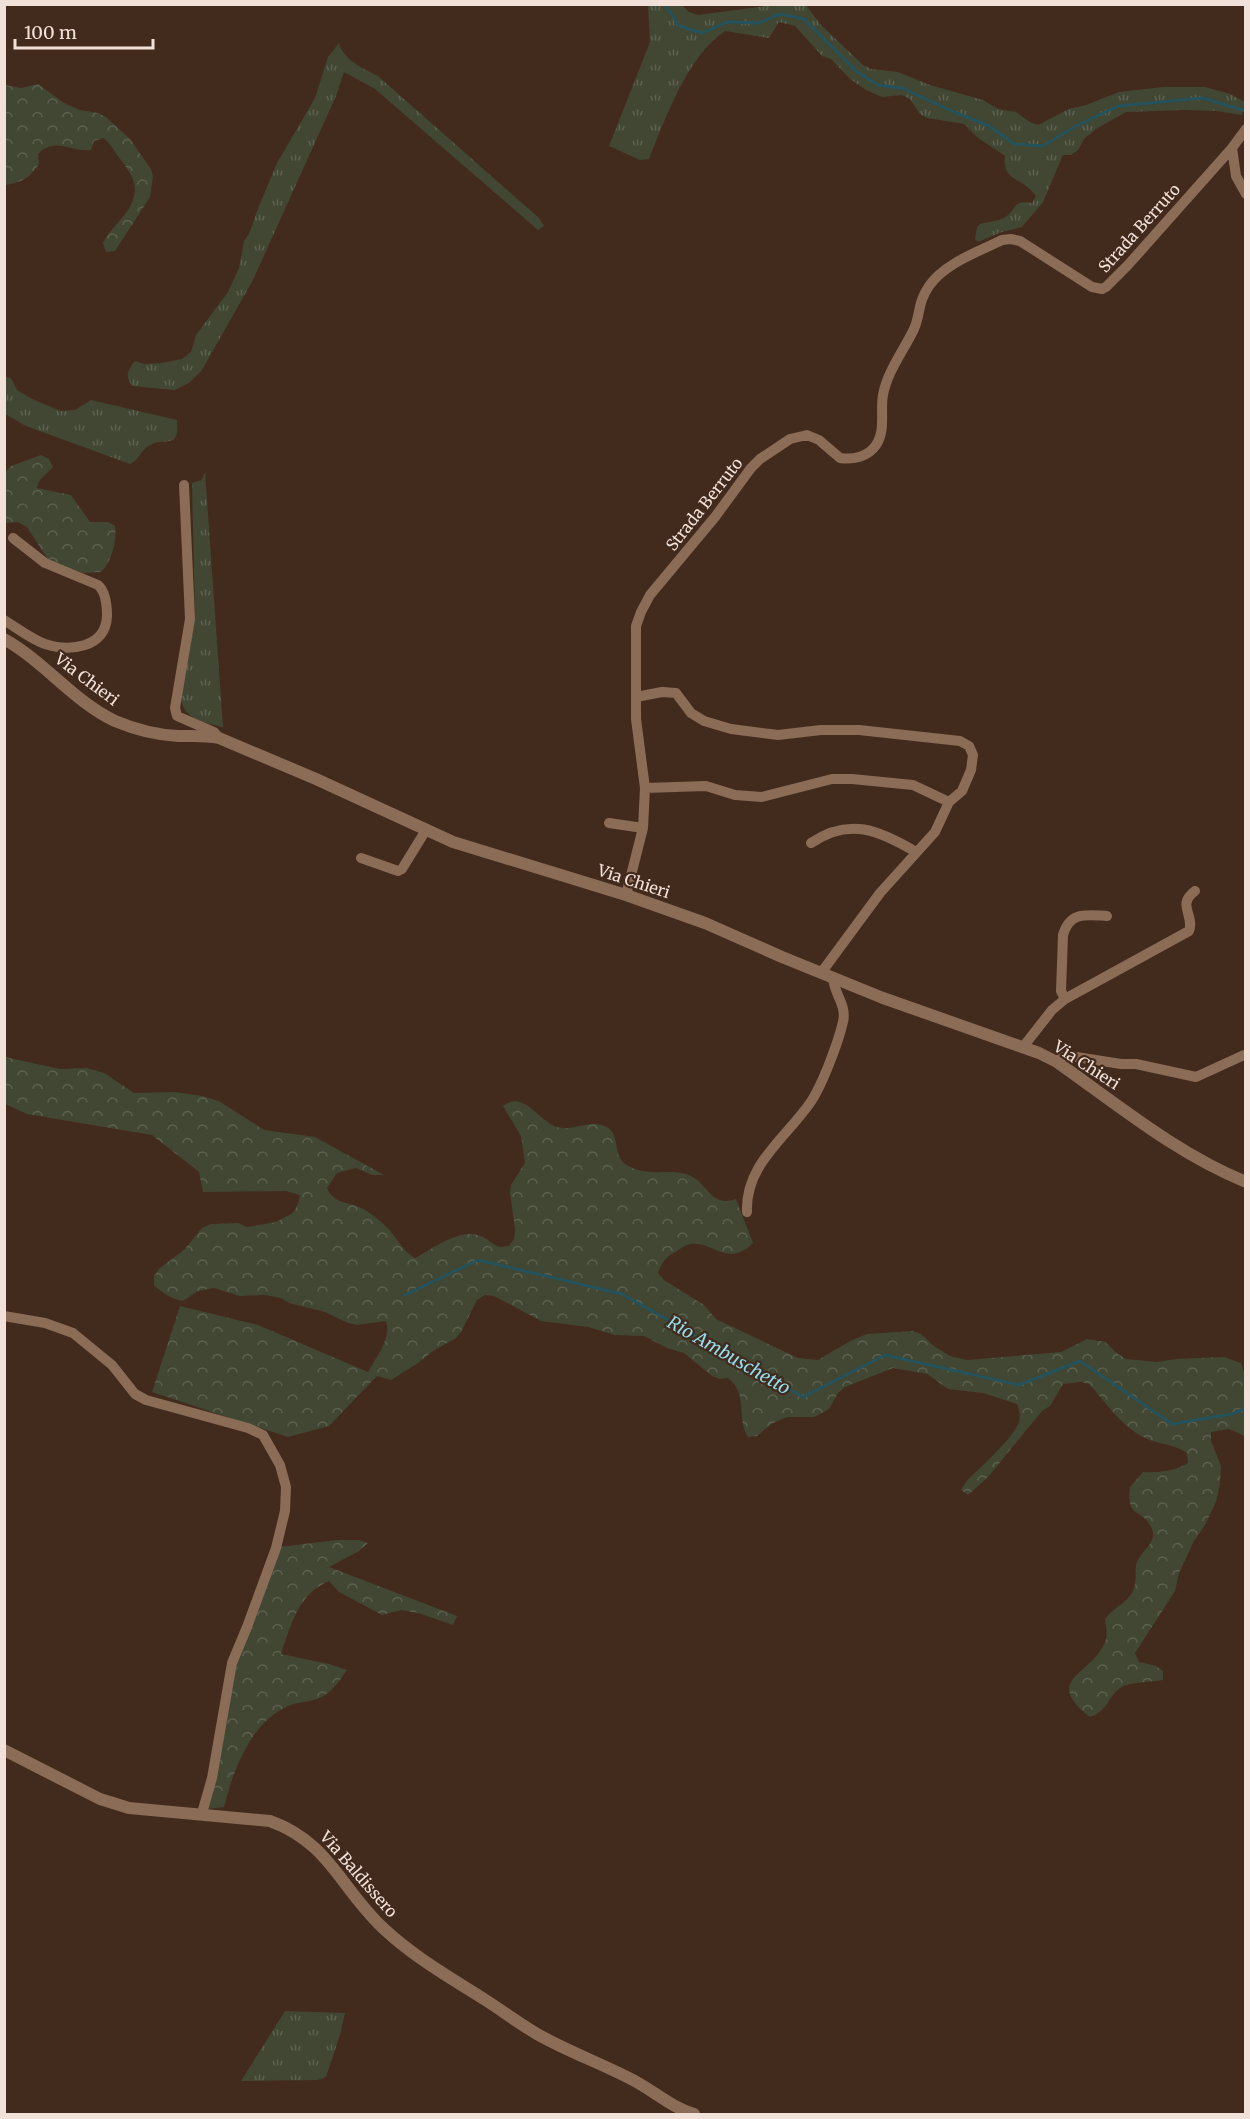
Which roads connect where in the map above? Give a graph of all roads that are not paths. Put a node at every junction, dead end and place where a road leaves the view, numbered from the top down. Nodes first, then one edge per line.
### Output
1 (1245, 129) edge
2 (1232, 148) junction
3 (1245, 194) edge
4 (184, 485) dead end
5 (14, 538) dead end
6 (4, 620) edge
7 (4, 639) edge
8 (636, 697) junction
9 (219, 738) junction
10 (645, 788) junction
11 (949, 802) junction
12 (609, 823) dead end
13 (643, 828) junction
14 (426, 830) junction
15 (811, 843) dead end
16 (916, 852) junction
17 (361, 858) dead end
18 (1195, 891) dead end
19 (626, 895) junction
20 (1107, 916) dead end
21 (821, 973) junction
22 (833, 978) junction
23 (1065, 999) junction
24 (1023, 1047) junction
25 (1244, 1055) dead end
26 (1057, 1062) junction
27 (1245, 1182) edge
28 (747, 1212) dead end
29 (4, 1316) edge
30 (4, 1750) edge
31 (202, 1813) junction
32 (678, 2112) edge
33 (694, 2115) edge

1 - 2 street
2 - 3 street
2 - 8 street, Strada Berruto
4 - 9 street
5 - 6 street
7 - 9 street, Via Chieri
8 - 10 street, Strada Berruto
8 - 11 street
9 - 14 street, Via Chieri
10 - 11 street
10 - 13 street, Strada Berruto
11 - 16 street
12 - 13 street
13 - 19 street, Strada Berruto
14 - 17 street
14 - 19 street, Via Chieri
15 - 16 street
16 - 21 street
18 - 23 street
19 - 21 street, Via Chieri
20 - 23 street
21 - 22 street, Via Chieri
22 - 24 street, Via Chieri
22 - 28 street
23 - 24 street
24 - 26 street, Via Chieri
25 - 26 street
26 - 27 street, Via Chieri
29 - 31 street
30 - 31 street, Via Baldissero
31 - 32 street, Via Baldissero
32 - 33 street, Via Baldissero

